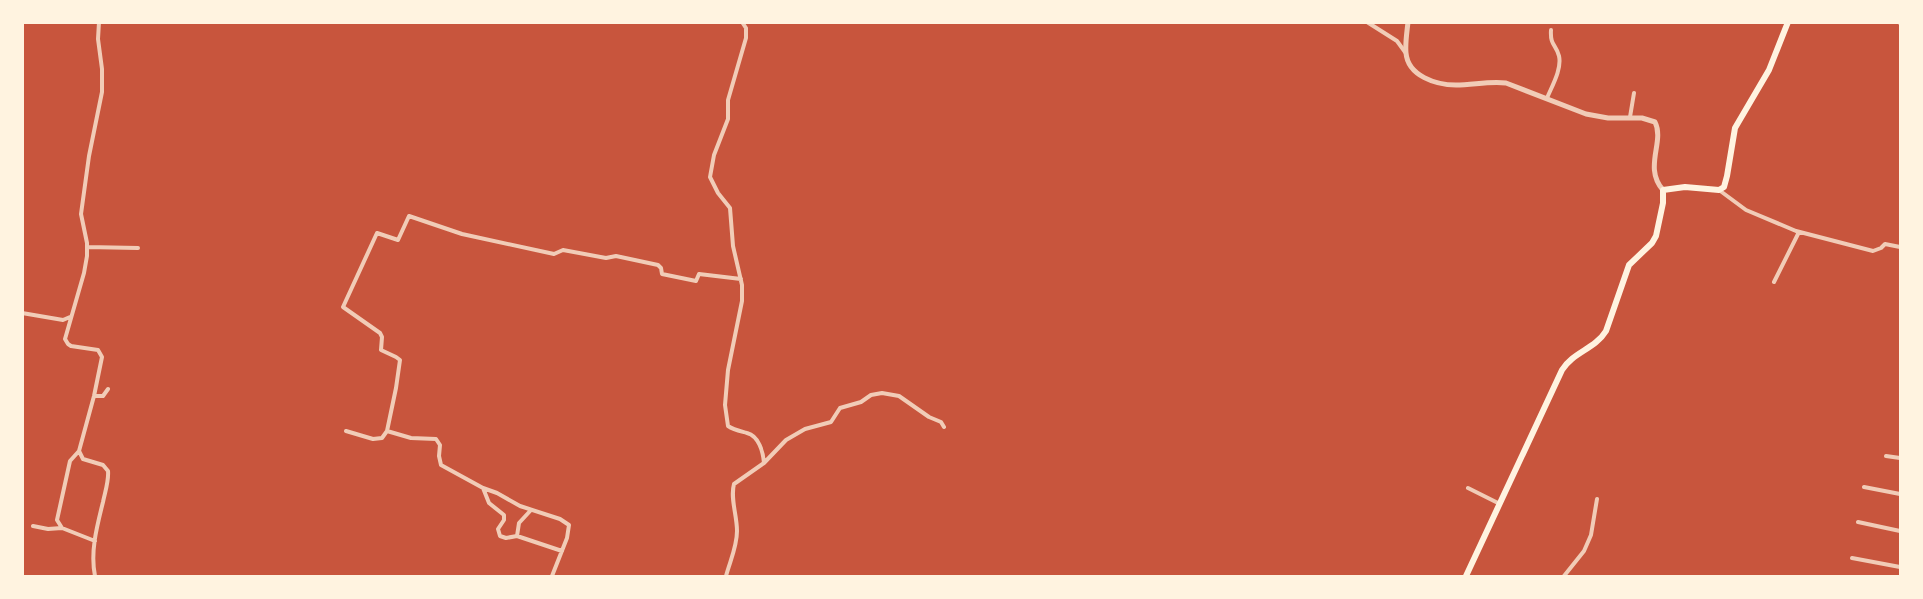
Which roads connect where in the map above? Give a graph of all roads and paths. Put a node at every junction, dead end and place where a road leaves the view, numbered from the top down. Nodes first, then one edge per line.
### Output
1 (99, 22) edge
2 (742, 22) edge
3 (1367, 22) edge
4 (1408, 22) edge
5 (1788, 22) edge
6 (1551, 30) dead end
7 (1406, 54) junction
8 (1634, 94) dead end
9 (1547, 98) junction
10 (1630, 117) junction
11 (1663, 190) junction
12 (1719, 190) junction
13 (1799, 232) junction
14 (87, 247) junction
15 (1900, 247) edge
16 (138, 248) dead end
17 (741, 279) junction
18 (1774, 282) dead end
19 (22, 313) edge
20 (70, 317) junction
21 (108, 390) dead end
22 (94, 396) junction
23 (944, 427) dead end
24 (387, 430) junction
25 (346, 431) dead end
26 (79, 451) junction
27 (1886, 456) dead end
28 (1900, 458) edge
29 (764, 463) junction
30 (1864, 487) dead end
31 (483, 488) junction
32 (1468, 488) dead end
33 (1900, 494) edge
34 (1597, 499) dead end
35 (1500, 504) junction
36 (530, 510) junction
37 (1858, 522) dead end
38 (33, 526) dead end
39 (62, 528) junction
40 (1900, 530) edge
41 (516, 536) junction
42 (95, 541) junction
43 (562, 551) junction
44 (1852, 558) dead end
45 (1900, 567) edge
46 (95, 576) edge
47 (552, 576) edge
48 (726, 576) edge
49 (1466, 576) edge
50 (1564, 576) edge

1 - 14 street
2 - 17 street
3 - 7 street
4 - 7 street
5 - 12 main road
6 - 9 street
7 - 9 street
8 - 10 street
9 - 10 street
10 - 11 street
11 - 12 main road
11 - 35 main road
12 - 13 street
13 - 15 street
13 - 18 street
14 - 16 street
14 - 20 street
17 - 24 street
17 - 29 street
19 - 20 street
20 - 22 street
21 - 22 street
22 - 26 street
23 - 29 street
24 - 25 street
24 - 31 street
26 - 39 street
26 - 42 street
27 - 28 street
29 - 48 street
30 - 33 street
31 - 36 street
31 - 41 street
32 - 35 street
34 - 50 street
35 - 49 main road
36 - 41 street
36 - 43 street
37 - 40 street
38 - 39 street
39 - 42 street
41 - 43 street
42 - 46 street
43 - 47 street
44 - 45 street

